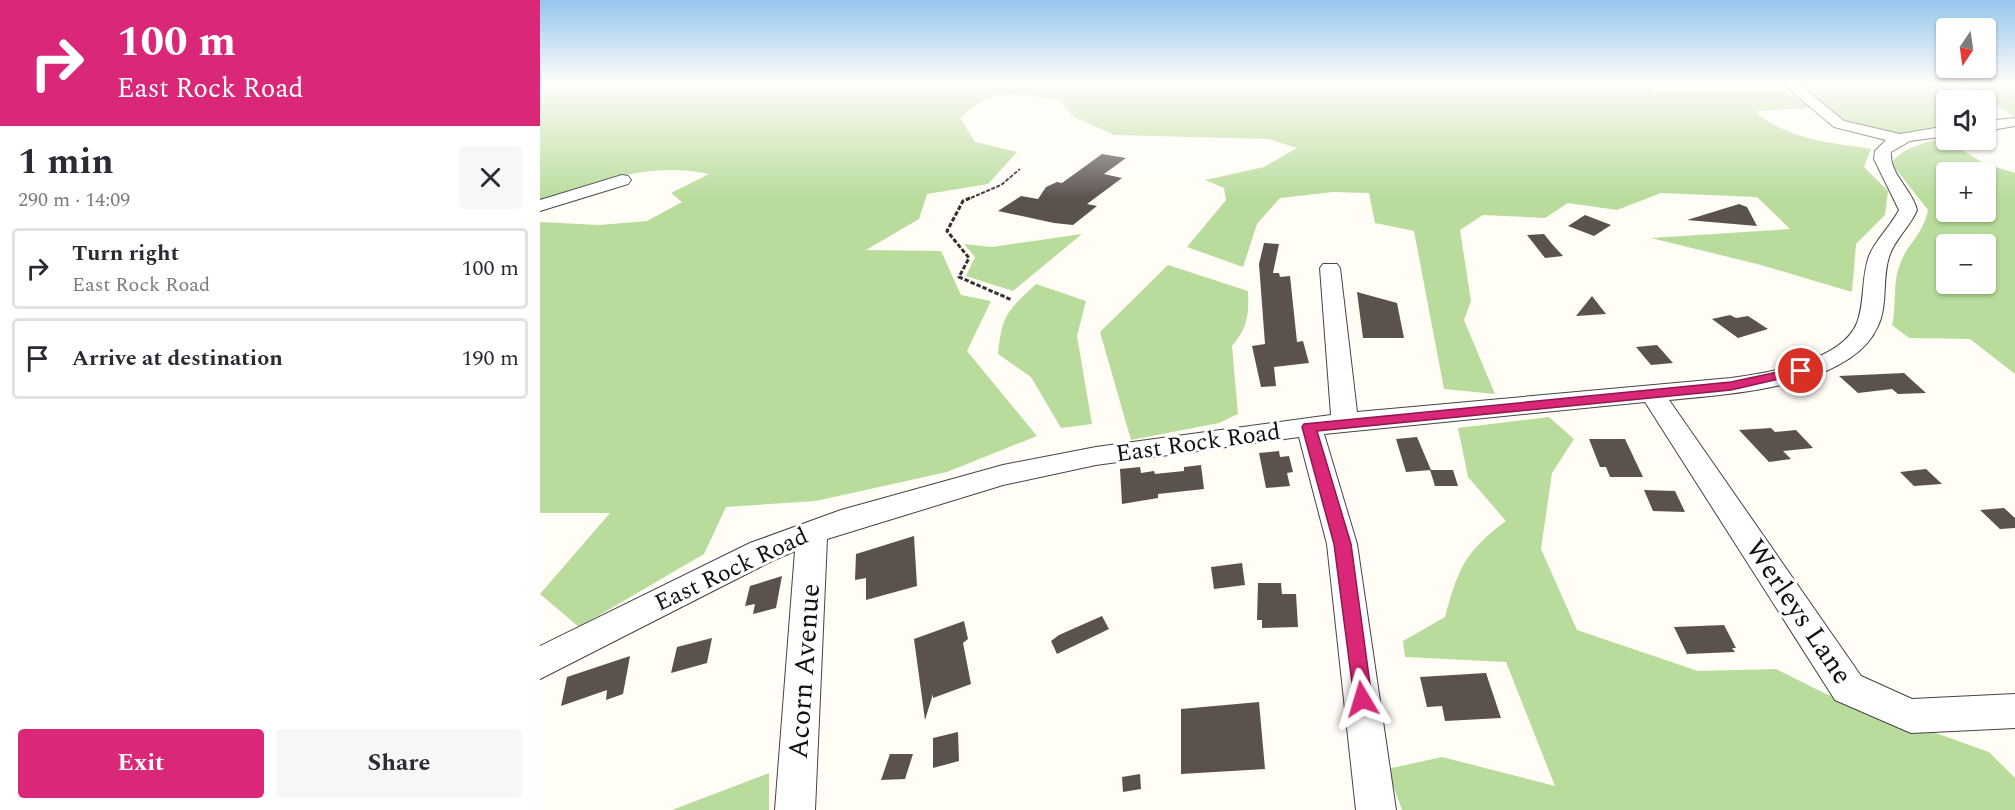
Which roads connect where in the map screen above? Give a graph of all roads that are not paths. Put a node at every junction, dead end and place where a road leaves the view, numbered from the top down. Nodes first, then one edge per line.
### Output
1 (1836, 122) edge
2 (2015, 122) edge
3 (1996, 125) edge
4 (1936, 133) edge
5 (1902, 138) junction
6 (622, 180) dead end
7 (540, 206) edge
8 (1330, 268) dead end
9 (1652, 393) junction
10 (1345, 423) junction
11 (1309, 427) junction
12 (812, 531) junction
13 (540, 663) edge
14 (2015, 711) edge
15 (795, 810) edge
16 (1376, 810) edge

1 - 5 street
2 - 3 street
4 - 5 street
5 - 9 street, East Rock Road
6 - 7 street
8 - 10 street
9 - 10 street, East Rock Road
9 - 14 street, Werleys Lane
10 - 11 street, East Rock Road
11 - 12 street, East Rock Road
11 - 16 street
12 - 13 street, East Rock Road
12 - 15 street, Acorn Avenue

